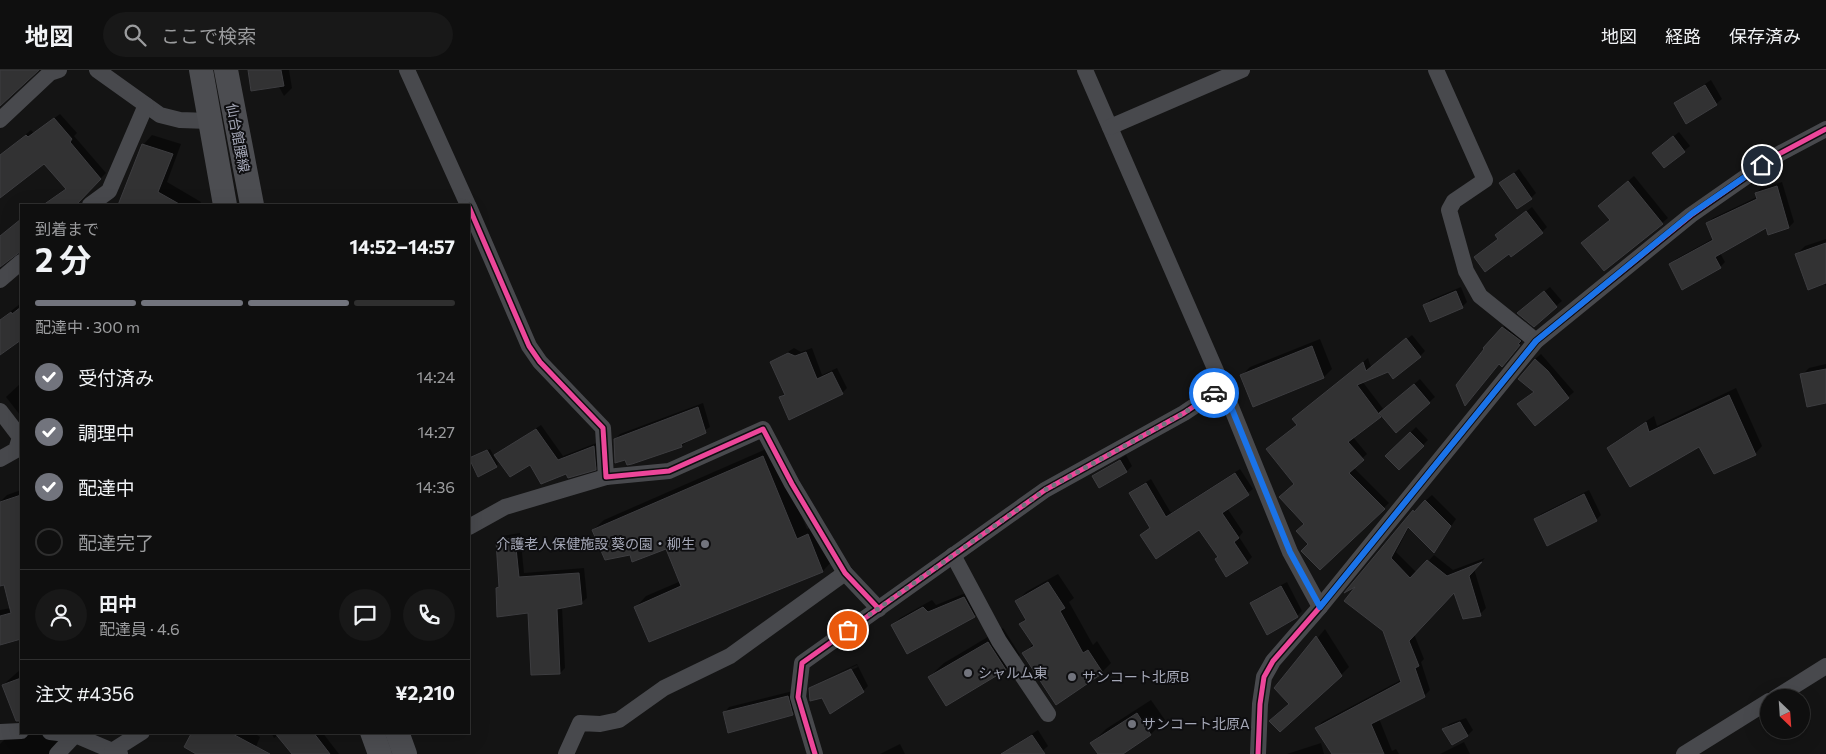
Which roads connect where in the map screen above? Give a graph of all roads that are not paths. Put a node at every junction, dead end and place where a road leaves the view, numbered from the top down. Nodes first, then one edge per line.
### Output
1 (59, 70) edge
2 (97, 70) edge
3 (202, 70) edge
4 (226, 70) edge
5 (408, 70) edge
6 (1085, 70) edge
7 (1242, 70) edge
8 (1436, 70) edge
9 (146, 105) junction
10 (0, 120) edge
11 (209, 121) junction
12 (1110, 126) junction
13 (1826, 129) edge
14 (91, 204) edge
15 (225, 204) edge
16 (252, 204) edge
17 (467, 204) edge
18 (470, 211) edge
19 (20, 263) edge
20 (0, 280) edge
21 (1536, 341) junction
22 (1223, 387) junction
23 (0, 411) edge
24 (0, 459) edge
25 (606, 477) junction
26 (470, 526) edge
27 (953, 555) junction
28 (845, 573) junction
29 (1320, 607) junction
30 (880, 609) junction
31 (1826, 666) edge
32 (1789, 689) edge
33 (1760, 707) edge
34 (1048, 714) dead end
35 (20, 731) edge
36 (0, 732) edge
37 (67, 734) edge
38 (139, 734) edge
39 (373, 734) edge
40 (398, 734) edge
41 (75, 735) junction
42 (116, 752) edge
43 (57, 754) edge
44 (380, 754) edge
45 (405, 754) edge
46 (566, 754) edge
47 (815, 754) edge
48 (1258, 754) edge
49 (1684, 754) edge

1 - 10 street
2 - 9 street
3 - 11 main road, 仙台館腰線
4 - 16 main road, 仙台館腰線
5 - 17 street
6 - 12 street
7 - 12 street
8 - 21 street
9 - 11 street
9 - 14 street
11 - 15 main road, 仙台館腰線
12 - 22 street
13 - 21 street
18 - 25 street
19 - 20 street
21 - 29 street
22 - 27 street
22 - 29 street
23 - 24 street
25 - 26 street
25 - 28 street
27 - 30 street
27 - 34 street
28 - 30 street
28 - 46 street
29 - 48 street
30 - 47 street
31 - 32 street
33 - 49 street
35 - 36 street
37 - 41 street
38 - 42 street
39 - 44 main road
40 - 45 main road
41 - 42 street
41 - 43 street

